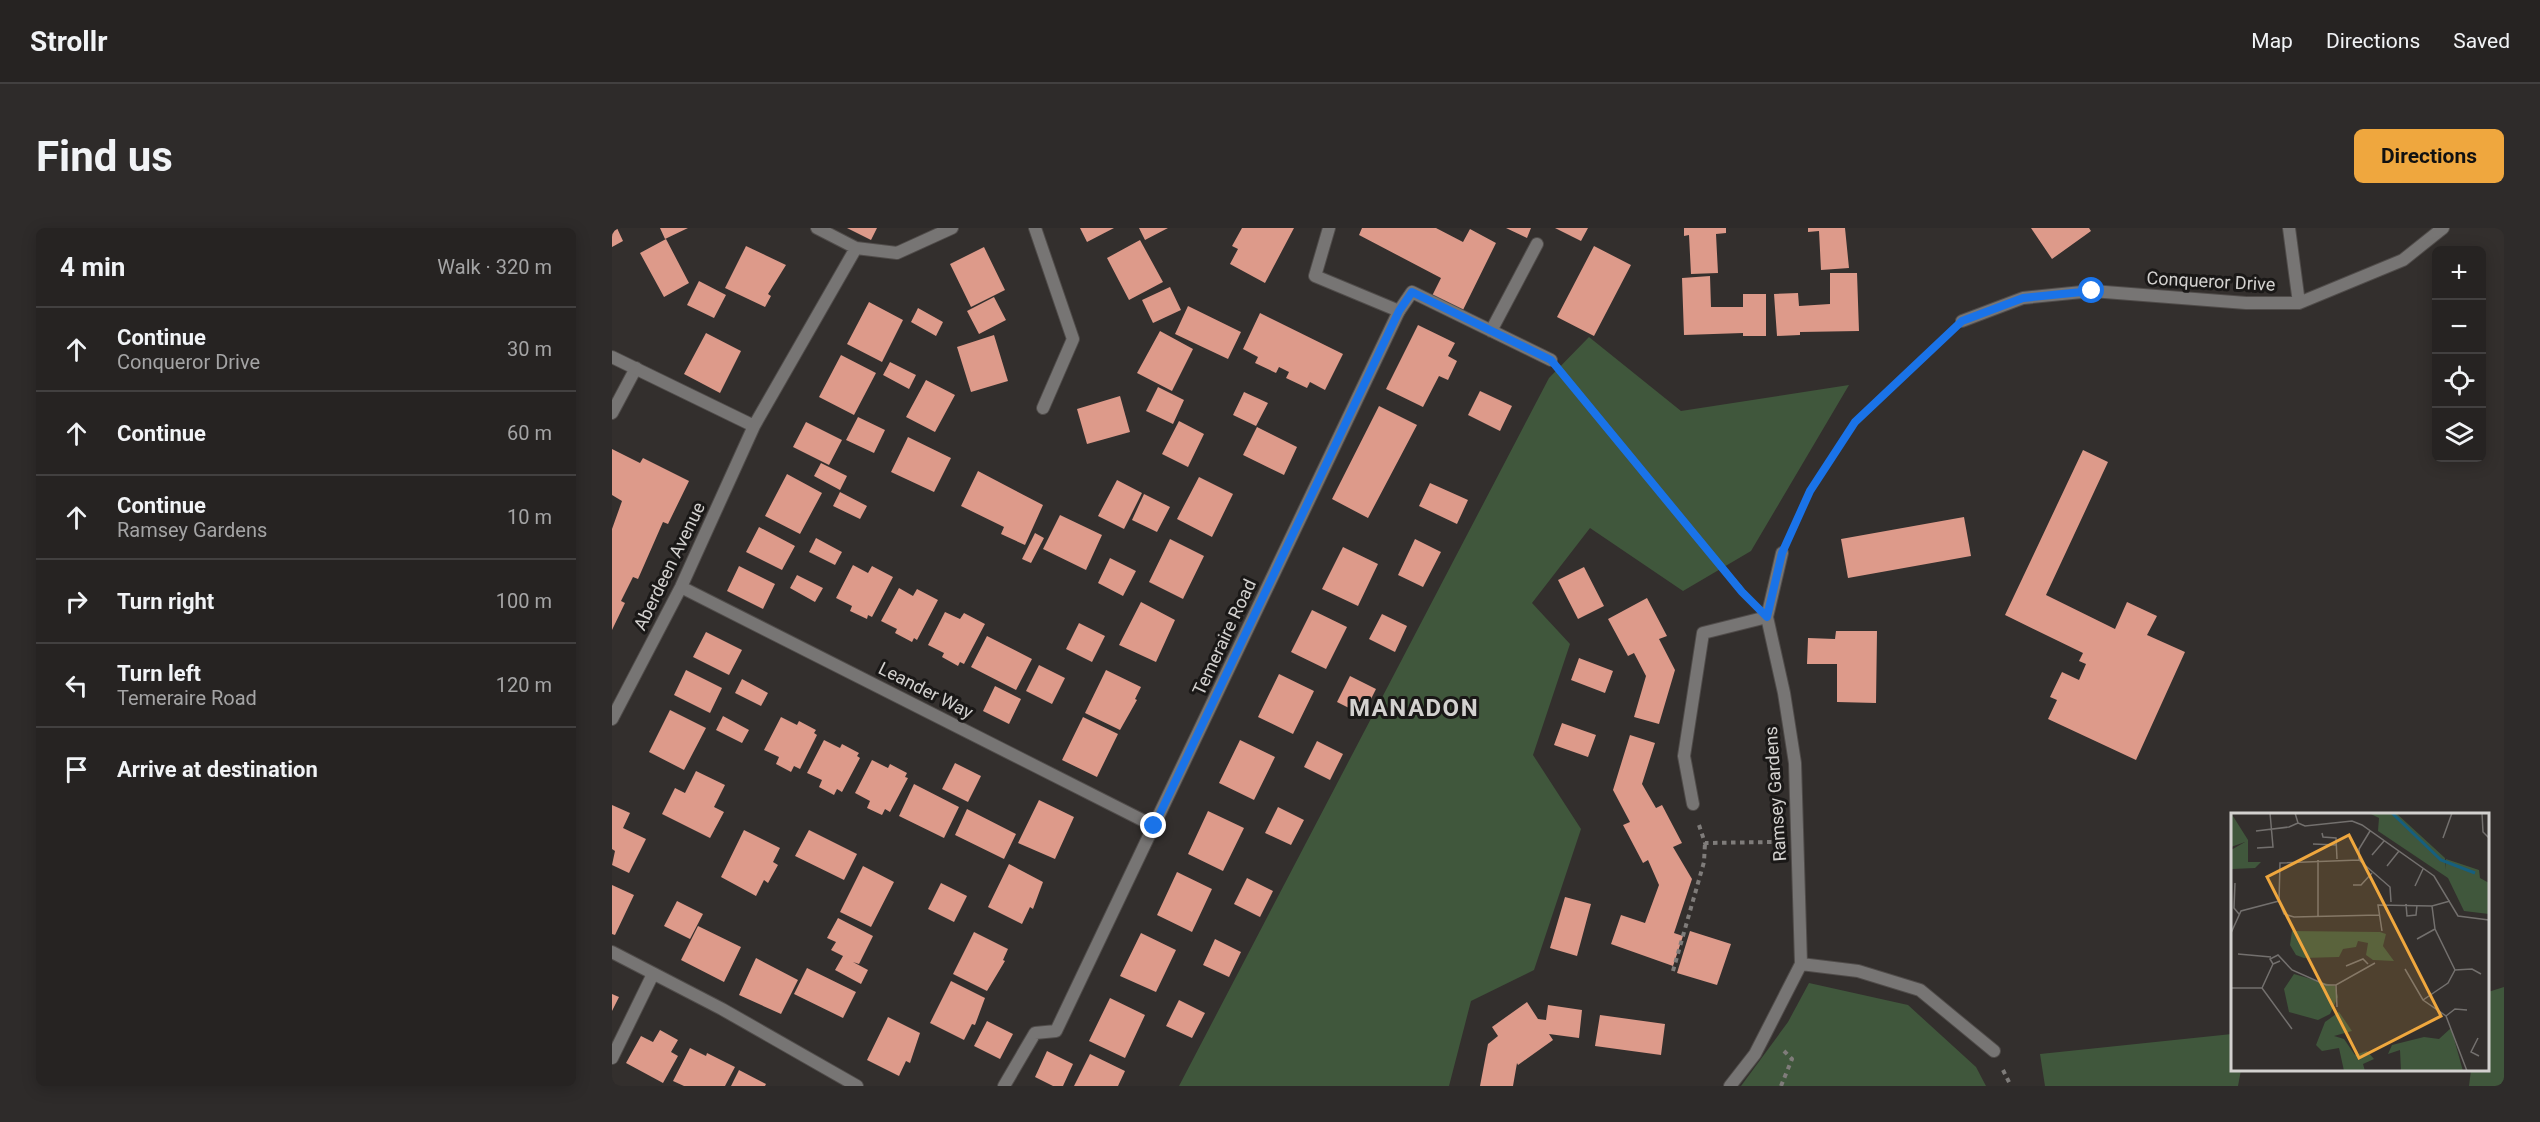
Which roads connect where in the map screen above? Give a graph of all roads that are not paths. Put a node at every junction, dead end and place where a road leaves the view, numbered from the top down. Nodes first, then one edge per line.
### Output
1 (817, 228) edge
2 (952, 228) edge
3 (1035, 228) edge
4 (1329, 228) edge
5 (2289, 228) edge
6 (2443, 228) edge
7 (1537, 244) dead end
8 (856, 248) junction
9 (2299, 303) junction
10 (1399, 311) junction
11 (1962, 321) road end
12 (1491, 331) junction
13 (612, 357) edge
14 (1551, 360) road end
15 (636, 368) junction
16 (1043, 408) dead end
17 (612, 413) edge
18 (754, 426) junction
19 (1782, 553) road end
20 (681, 587) junction
21 (1767, 617) junction
22 (612, 719) edge
23 (1693, 804) road end
24 (1154, 826) junction
25 (612, 952) edge
26 (1801, 964) junction
27 (653, 974) junction
28 (1994, 1051) dead end
29 (612, 1058) edge
30 (857, 1086) edge
31 (1004, 1086) edge
32 (1730, 1086) edge

1 - 8 street
2 - 8 street
3 - 16 street
4 - 10 street
5 - 9 street
6 - 9 street, Conqueror Drive
7 - 12 street
8 - 18 street, Aberdeen Avenue
9 - 11 street, Conqueror Drive
10 - 12 street
10 - 24 street, Temeraire Road
12 - 14 street
13 - 15 street
15 - 17 street
15 - 18 street
18 - 20 street, Aberdeen Avenue
19 - 21 street, Ramsey Gardens
20 - 22 street, Aberdeen Avenue
20 - 24 street, Leander Way
21 - 23 street
21 - 26 street, Ramsey Gardens
24 - 31 street, Temeraire Road
25 - 27 street
26 - 28 street
26 - 32 street, Ramsey Gardens
27 - 29 street
27 - 30 street

